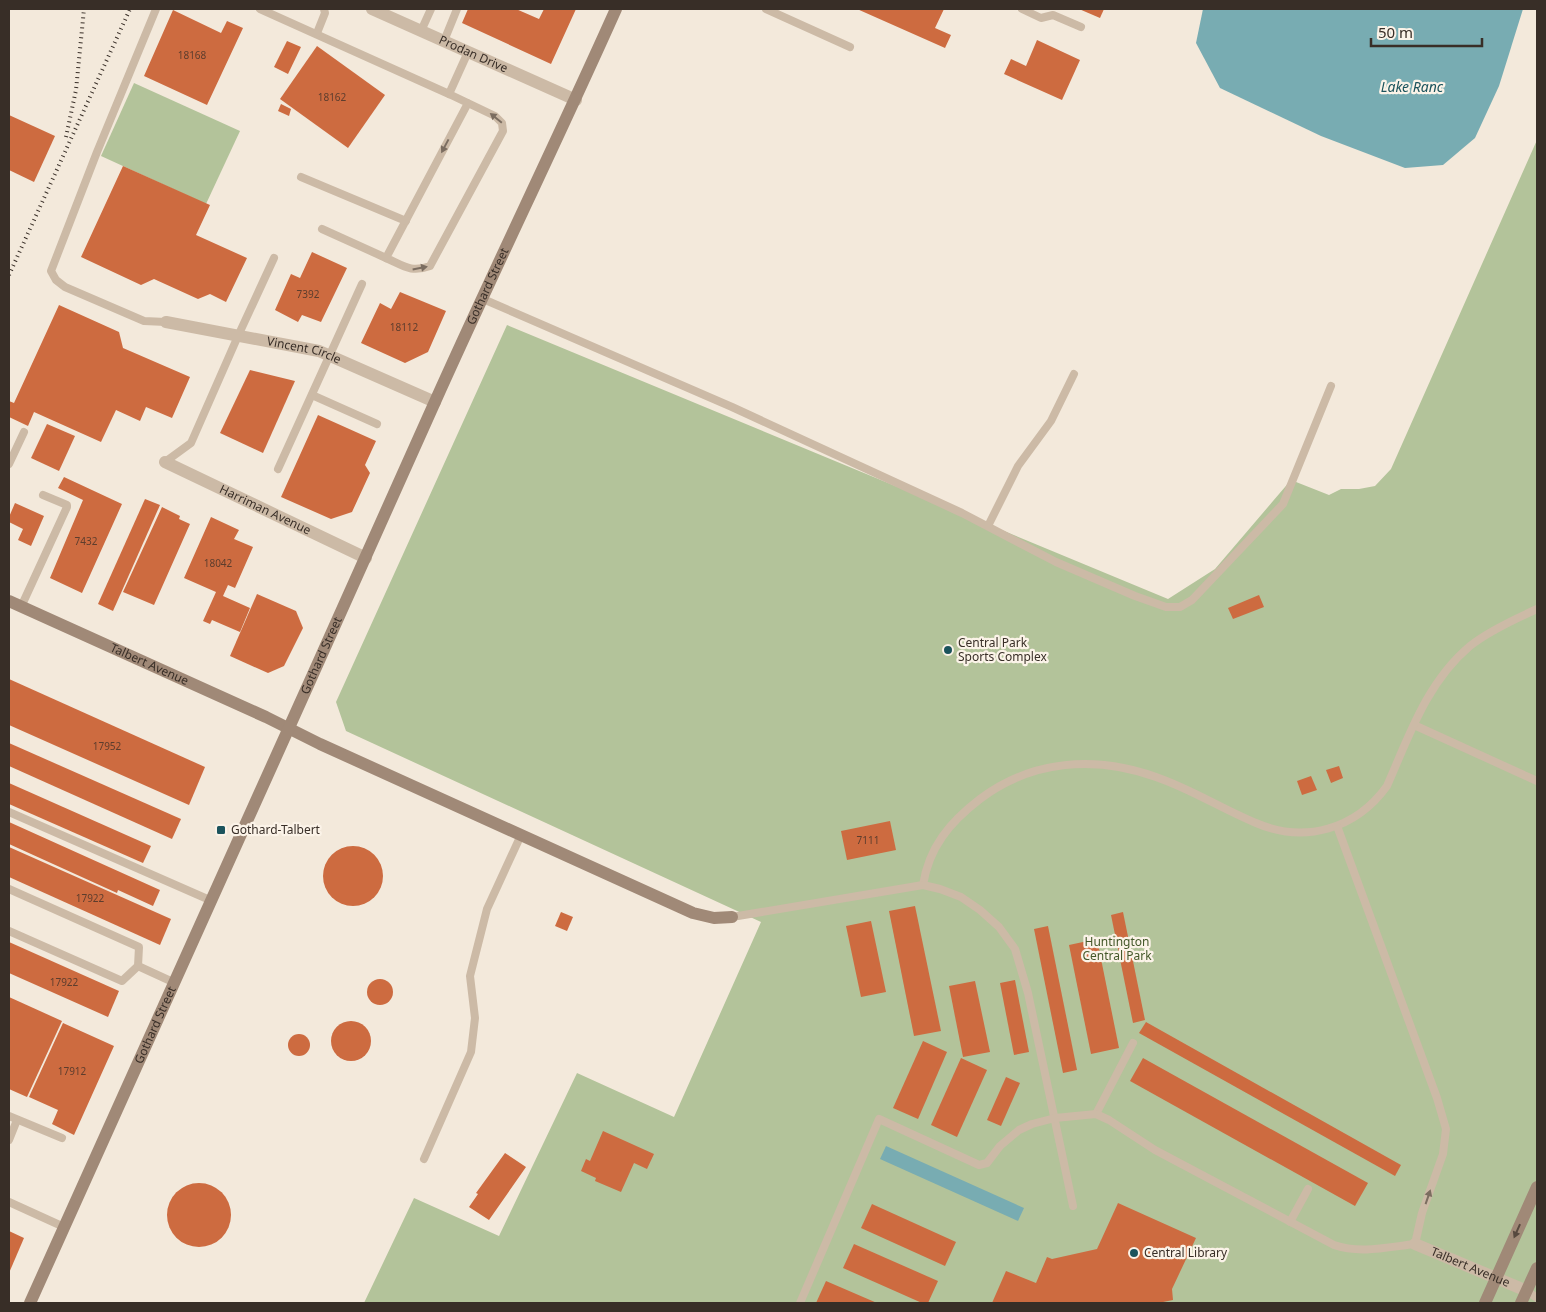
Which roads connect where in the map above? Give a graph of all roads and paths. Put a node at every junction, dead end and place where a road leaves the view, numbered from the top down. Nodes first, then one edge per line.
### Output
1 (156, 9) edge
2 (260, 9) edge
3 (324, 9) edge
4 (372, 9) edge
5 (431, 9) edge
6 (457, 9) edge
7 (616, 9) edge
8 (766, 9) edge
9 (1022, 9) edge
10 (1081, 28) dead end
11 (422, 31) junction
12 (317, 33) junction
13 (444, 41) junction
14 (850, 47) dead end
15 (468, 52) junction
16 (449, 94) junction
17 (576, 100) junction
18 (468, 103) junction
19 (301, 177) dead end
20 (406, 221) junction
21 (322, 229) dead end
22 (274, 258) dead end
23 (386, 258) junction
24 (362, 284) dead end
25 (483, 298) junction
26 (166, 322) joint
27 (238, 336) junction
28 (330, 356) junction
29 (1074, 374) dead end
30 (1331, 386) dead end
31 (312, 396) junction
32 (435, 402) junction
33 (377, 424) dead end
34 (24, 432) dead end
35 (165, 462) joint
36 (9, 464) edge
37 (278, 470) dead end
38 (43, 495) dead end
39 (988, 526) junction
40 (366, 558) junction
41 (15, 604) edge
42 (1537, 609) edge
43 (1414, 725) junction
44 (290, 728) junction
45 (1537, 781) edge
46 (9, 812) edge
47 (1337, 826) junction
48 (521, 835) junction
49 (923, 886) junction
50 (9, 889) edge
51 (212, 901) junction
52 (732, 917) joint
53 (9, 931) edge
54 (138, 966) junction
55 (175, 983) junction
56 (1134, 1043) dead end
57 (1096, 1114) junction
58 (9, 1116) edge
59 (1055, 1118) junction
60 (17, 1120) junction
61 (62, 1138) dead end
62 (9, 1140) edge
63 (424, 1159) dead end
64 (1537, 1187) edge
65 (1308, 1189) dead end
66 (9, 1202) edge
67 (1073, 1206) dead end
68 (1290, 1222) junction
69 (64, 1227) junction
70 (1415, 1244) junction
71 (1537, 1268) edge
72 (1496, 1277) junction
73 (1534, 1294) edge
74 (30, 1303) edge
75 (800, 1303) edge
76 (1485, 1303) edge
77 (1522, 1303) edge

1 - 26 lane
2 - 12 lane
3 - 12 lane
4 - 11 street, Prodan Drive
5 - 11 lane
6 - 13 lane
7 - 17 street, Gothard Street
8 - 14 lane
9 - 10 lane
11 - 13 street, Prodan Drive
12 - 16 lane
13 - 15 street, Prodan Drive
15 - 16 lane
15 - 17 street, Prodan Drive
16 - 18 lane
17 - 25 street, Gothard Street
18 -> 20 lane
23 -> 18 lane
19 - 20 lane
20 - 23 lane
21 - 23 lane
22 - 27 lane
24 - 28 lane
25 - 32 street, Gothard Street
25 - 39 lane
26 - 27 street, Vincent Circle
27 - 28 street, Vincent Circle
27 - 35 lane
28 - 31 lane
28 - 32 street, Vincent Circle
29 - 39 lane
30 - 39 lane
31 - 33 lane
31 - 37 lane
32 - 40 street, Gothard Street
34 - 36 lane
35 - 40 street, Harriman Avenue
38 - 41 lane
40 - 44 street, Gothard Street
41 - 44 street, Talbert Avenue
42 - 43 lane
43 - 45 lane
43 - 47 lane
44 - 48 street, Talbert Avenue
44 - 51 street, Gothard Street
46 - 51 lane
47 - 49 lane
70 -> 47 lane
48 - 52 street, Talbert Avenue
48 - 63 lane
49 - 52 lane
49 - 59 lane
50 - 54 lane
51 - 55 street, Gothard Street
53 - 54 lane
54 - 55 lane
55 - 69 street, Gothard Street
56 - 57 lane
57 - 59 lane
57 - 68 lane
58 - 60 lane
59 - 67 lane
59 - 75 lane
60 - 61 lane
60 - 62 lane
64 -> 72 street
65 - 68 lane
66 - 69 lane
68 - 70 lane
69 - 74 street, Gothard Street
70 - 72 street, Talbert Avenue
71 - 73 street
72 - 73 street, Talbert Avenue
72 - 76 street
73 - 77 street

